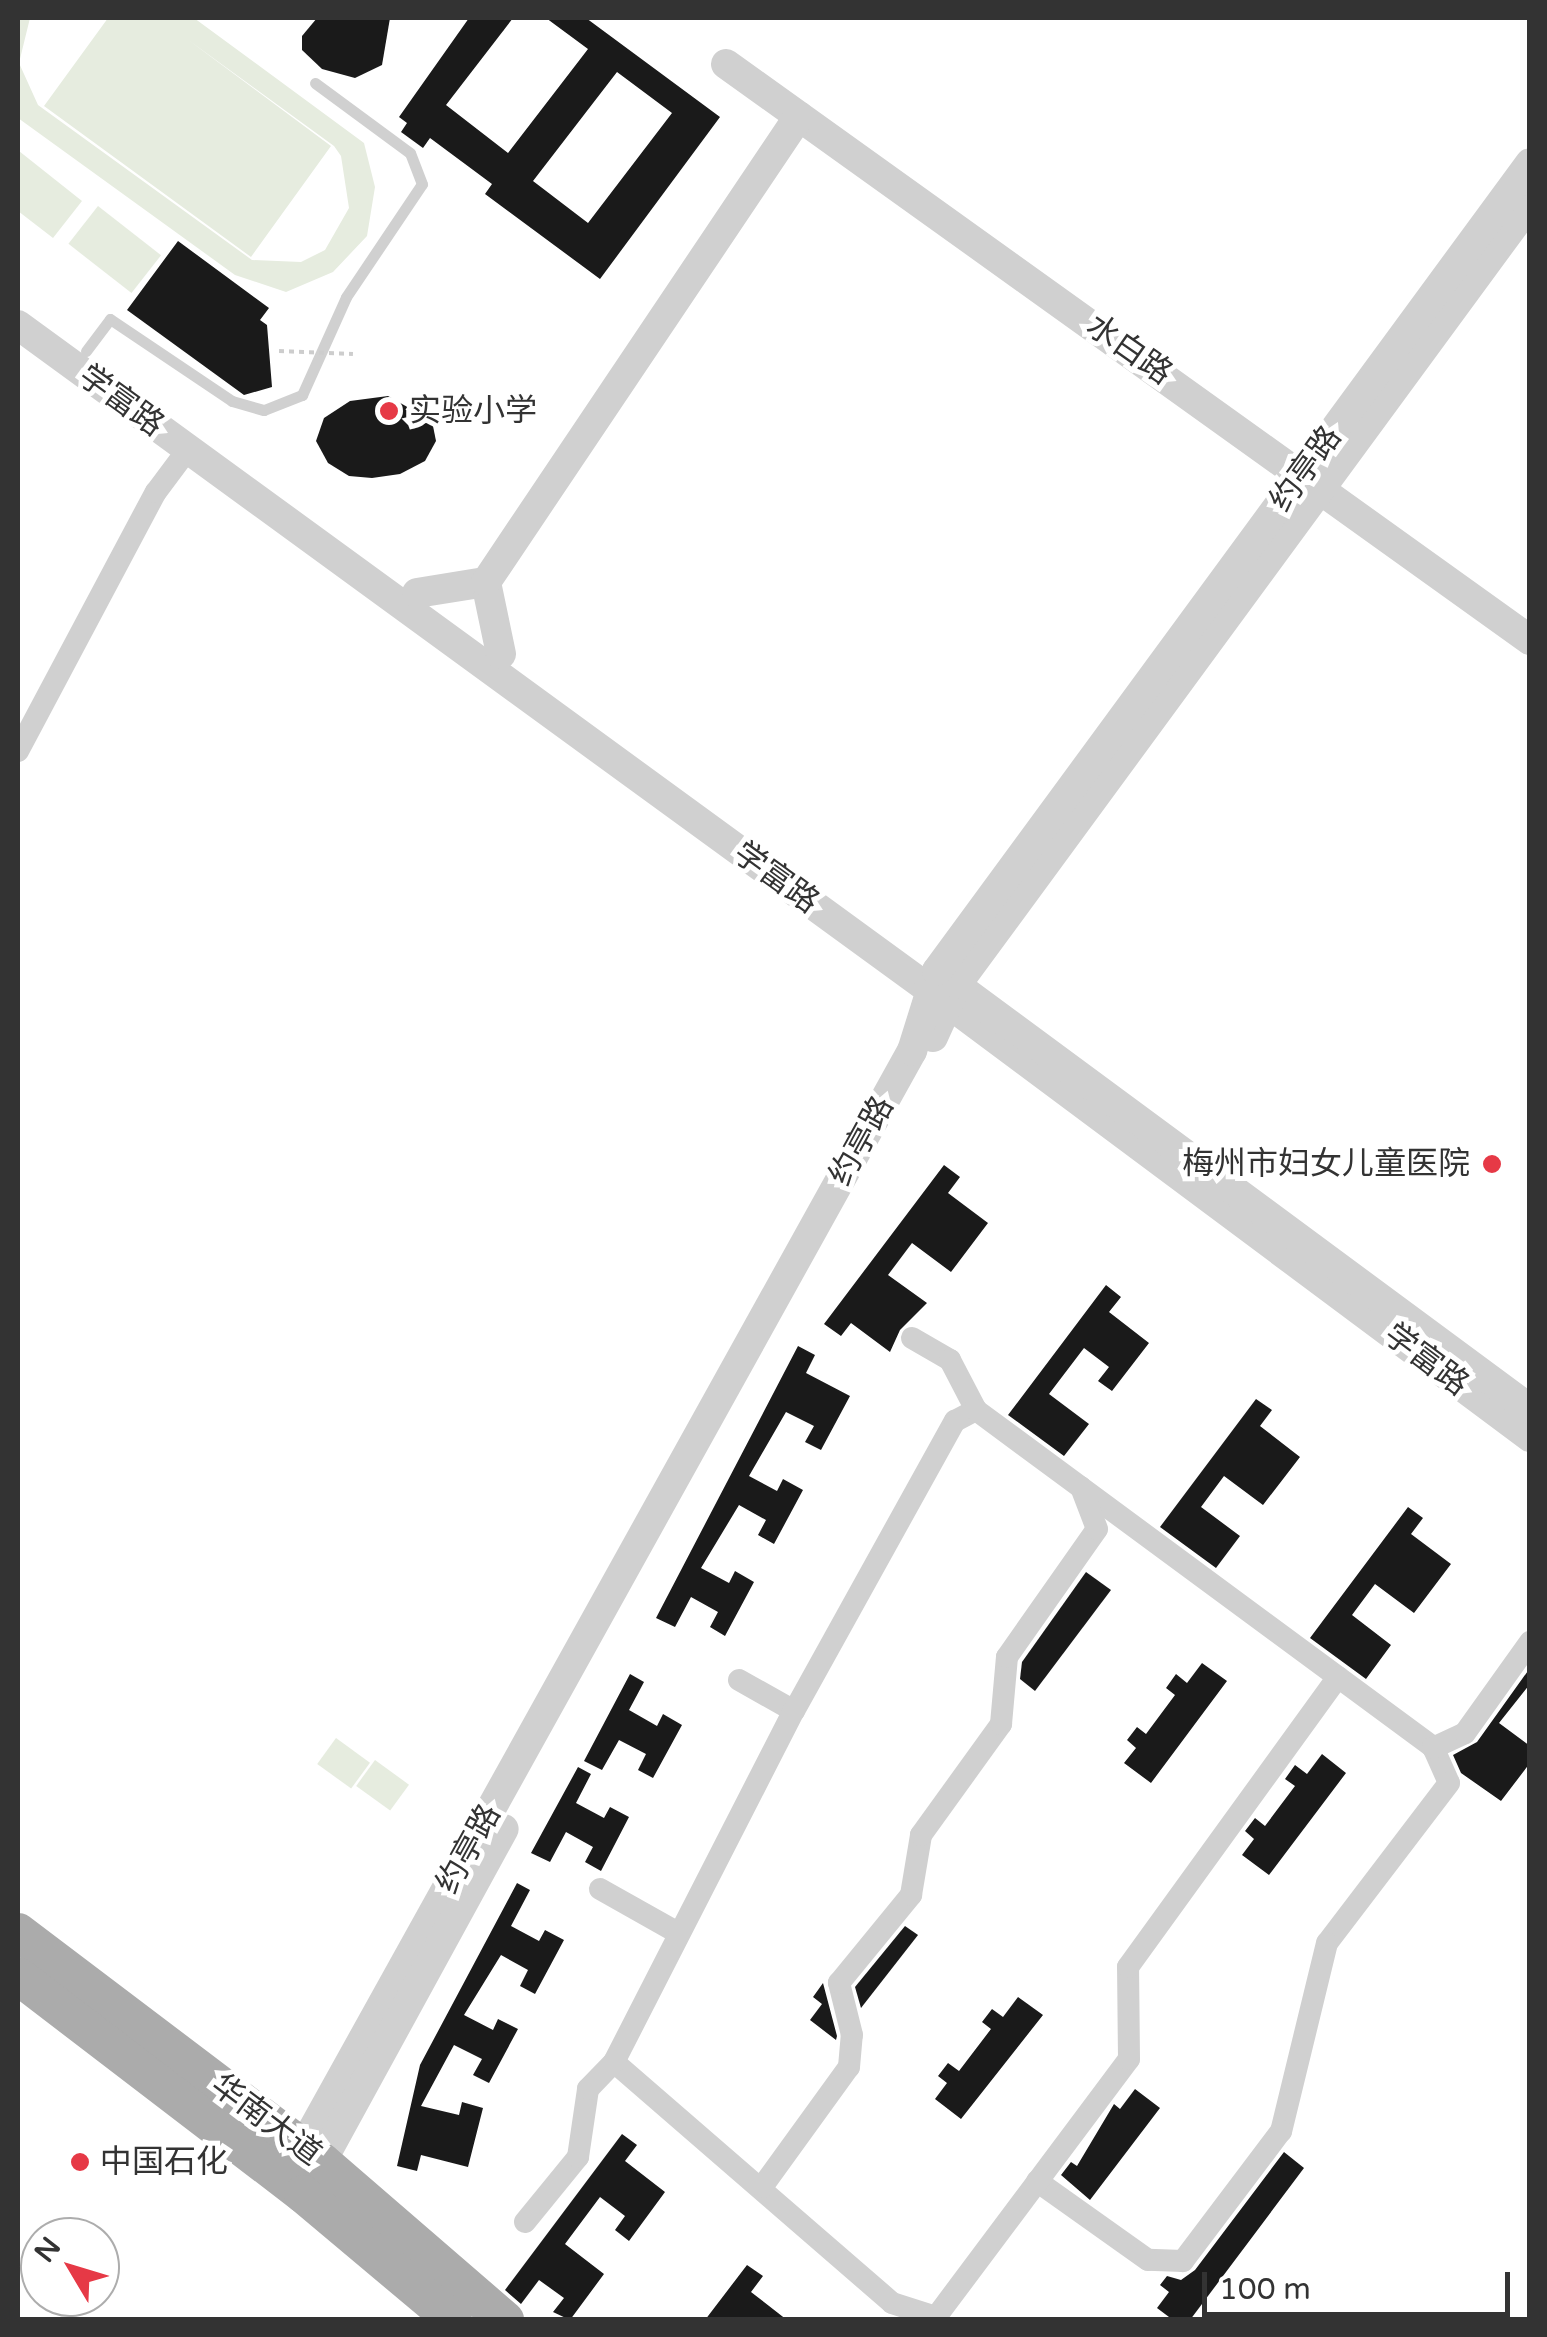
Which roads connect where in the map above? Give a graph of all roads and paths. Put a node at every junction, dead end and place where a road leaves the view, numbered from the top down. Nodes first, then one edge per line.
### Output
1 (726, 64) dead end
2 (315, 83) dead end
3 (799, 116) junction
4 (1530, 164) edge
5 (1530, 203) edge
6 (18, 302) edge
7 (18, 325) edge
8 (279, 351) dead end
9 (86, 352) junction
10 (353, 354) dead end
11 (188, 450) junction
12 (1312, 480) junction
13 (486, 582) junction
14 (417, 592) junction
15 (1530, 640) edge
16 (501, 654) junction
17 (18, 751) edge
18 (942, 987) junction
19 (912, 1338) dead end
20 (1530, 1409) edge
21 (976, 1410) junction
22 (1530, 1437) edge
23 (1080, 1486) junction
24 (1530, 1642) edge
25 (1338, 1678) junction
26 (739, 1680) dead end
27 (794, 1711) junction
28 (1434, 1748) junction
29 (600, 1889) dead end
30 (18, 1932) edge
31 (678, 1933) junction
32 (18, 1976) edge
33 (614, 2062) junction
34 (303, 2171) junction
35 (1038, 2182) junction
36 (762, 2187) junction
37 (525, 2222) dead end
38 (453, 2320) edge
39 (506, 2320) edge

1 - 3 street, 水白路
2 - 9 lane
3 - 12 street, 水白路
3 - 13 street
4 - 12 street, 约亭路
5 - 12 street, 约亭路
6 - 9 street, 学富路
7 - 11 street, 学富路
8 - 10 path, bridge
9 - 14 street, 学富路
11 - 17 street
11 - 18 street, 学富路
12 - 15 street, 水白路
12 - 18 street, 约亭路
13 - 14 street
13 - 16 street
14 - 16 street, 学富路
16 - 18 street, 学富路
18 - 20 street, 学富路
18 - 22 street, 学富路
18 - 34 street, 约亭路
19 - 21 street
21 - 23 street
21 - 27 street
23 - 25 street
23 - 36 street
24 - 28 street
25 - 28 street
25 - 35 street
26 - 27 street
27 - 31 street
28 - 35 street
29 - 31 street
30 - 34 main road, 华南大道
31 - 33 street
32 - 34 main road, 华南大道
33 - 36 street
33 - 37 street
34 - 38 main road, 华南大道
34 - 39 main road, 华南大道
35 - 36 street

